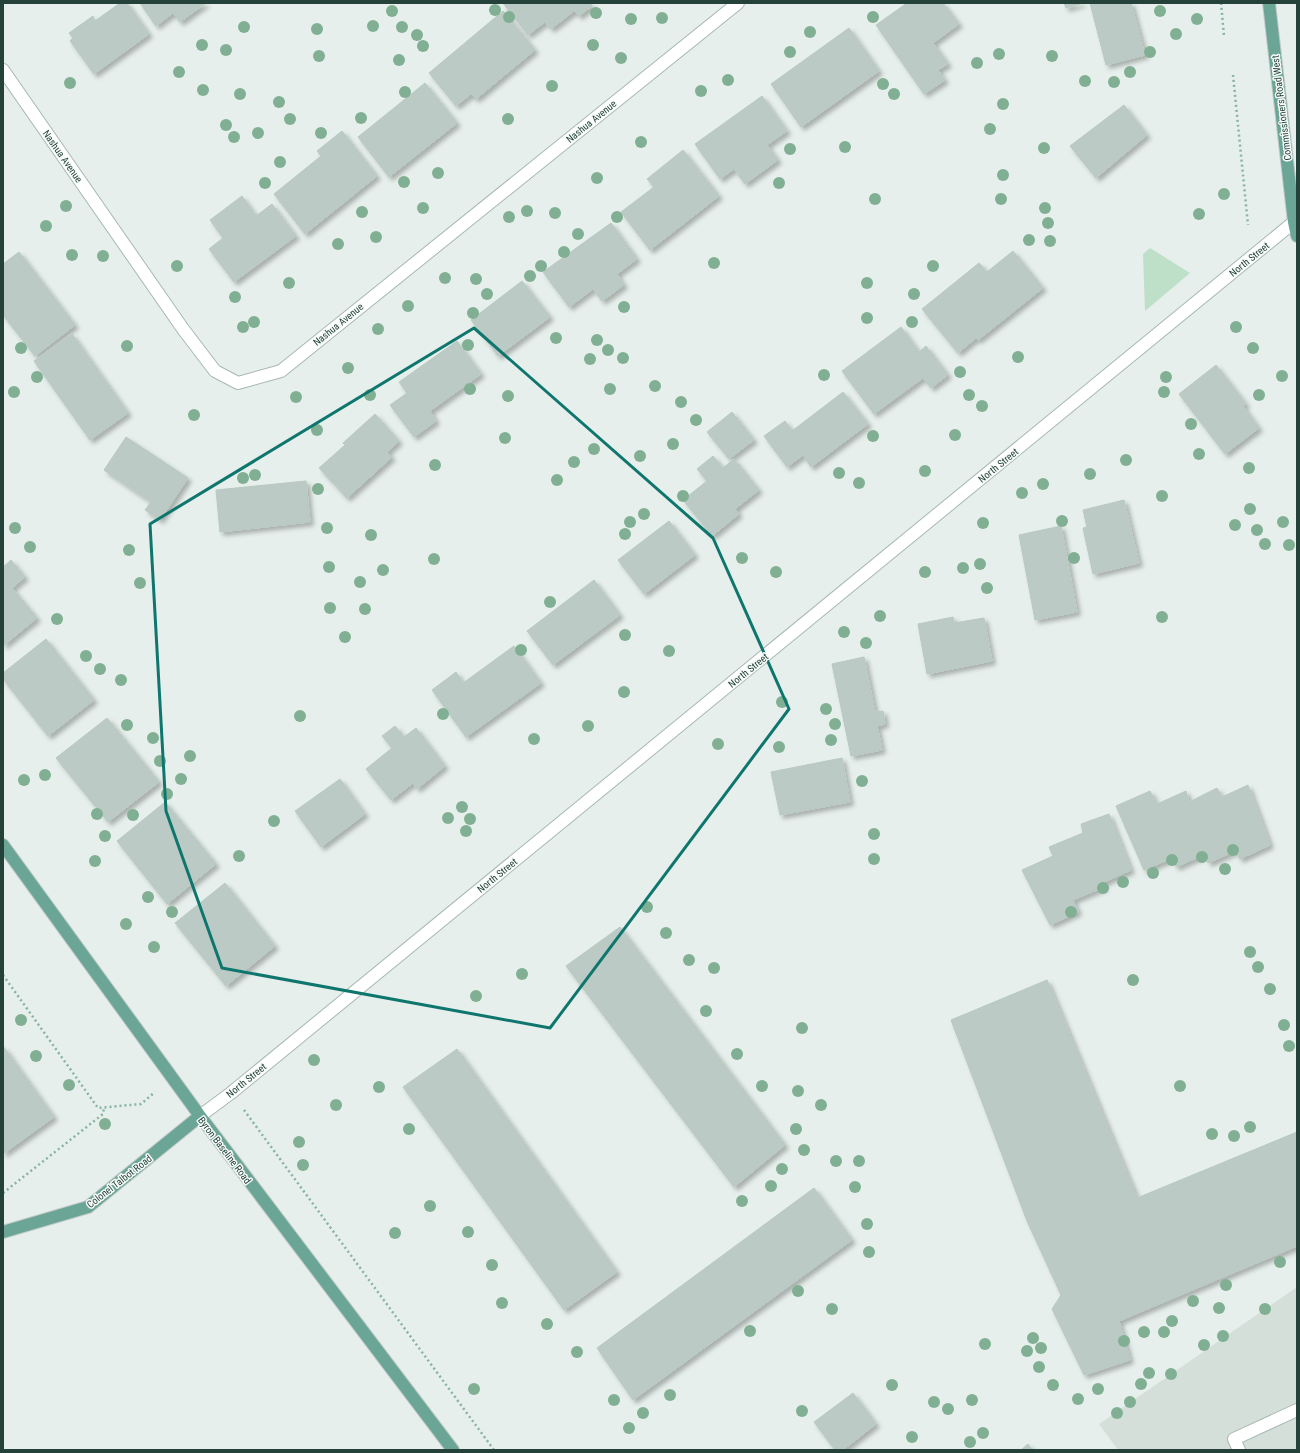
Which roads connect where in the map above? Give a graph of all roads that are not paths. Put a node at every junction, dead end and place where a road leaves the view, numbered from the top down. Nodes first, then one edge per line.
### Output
1 (738, 3) edge
2 (1269, 3) edge
3 (3, 70) edge
4 (1294, 222) junction
5 (1297, 236) edge
6 (3, 845) edge
7 (200, 1116) junction
8 (3, 1232) edge
9 (1297, 1410) edge
10 (453, 1450) edge
11 (1239, 1450) edge

1 - 3 street, Nashua Avenue
2 - 4 main road, Commissioners Road West
4 - 5 main road, Commissioners Road West
4 - 7 street, North Street
6 - 7 main road, Byron Baseline Road
7 - 8 main road, Colonel Talbot Road
7 - 10 main road, Byron Baseline Road
9 - 11 street

